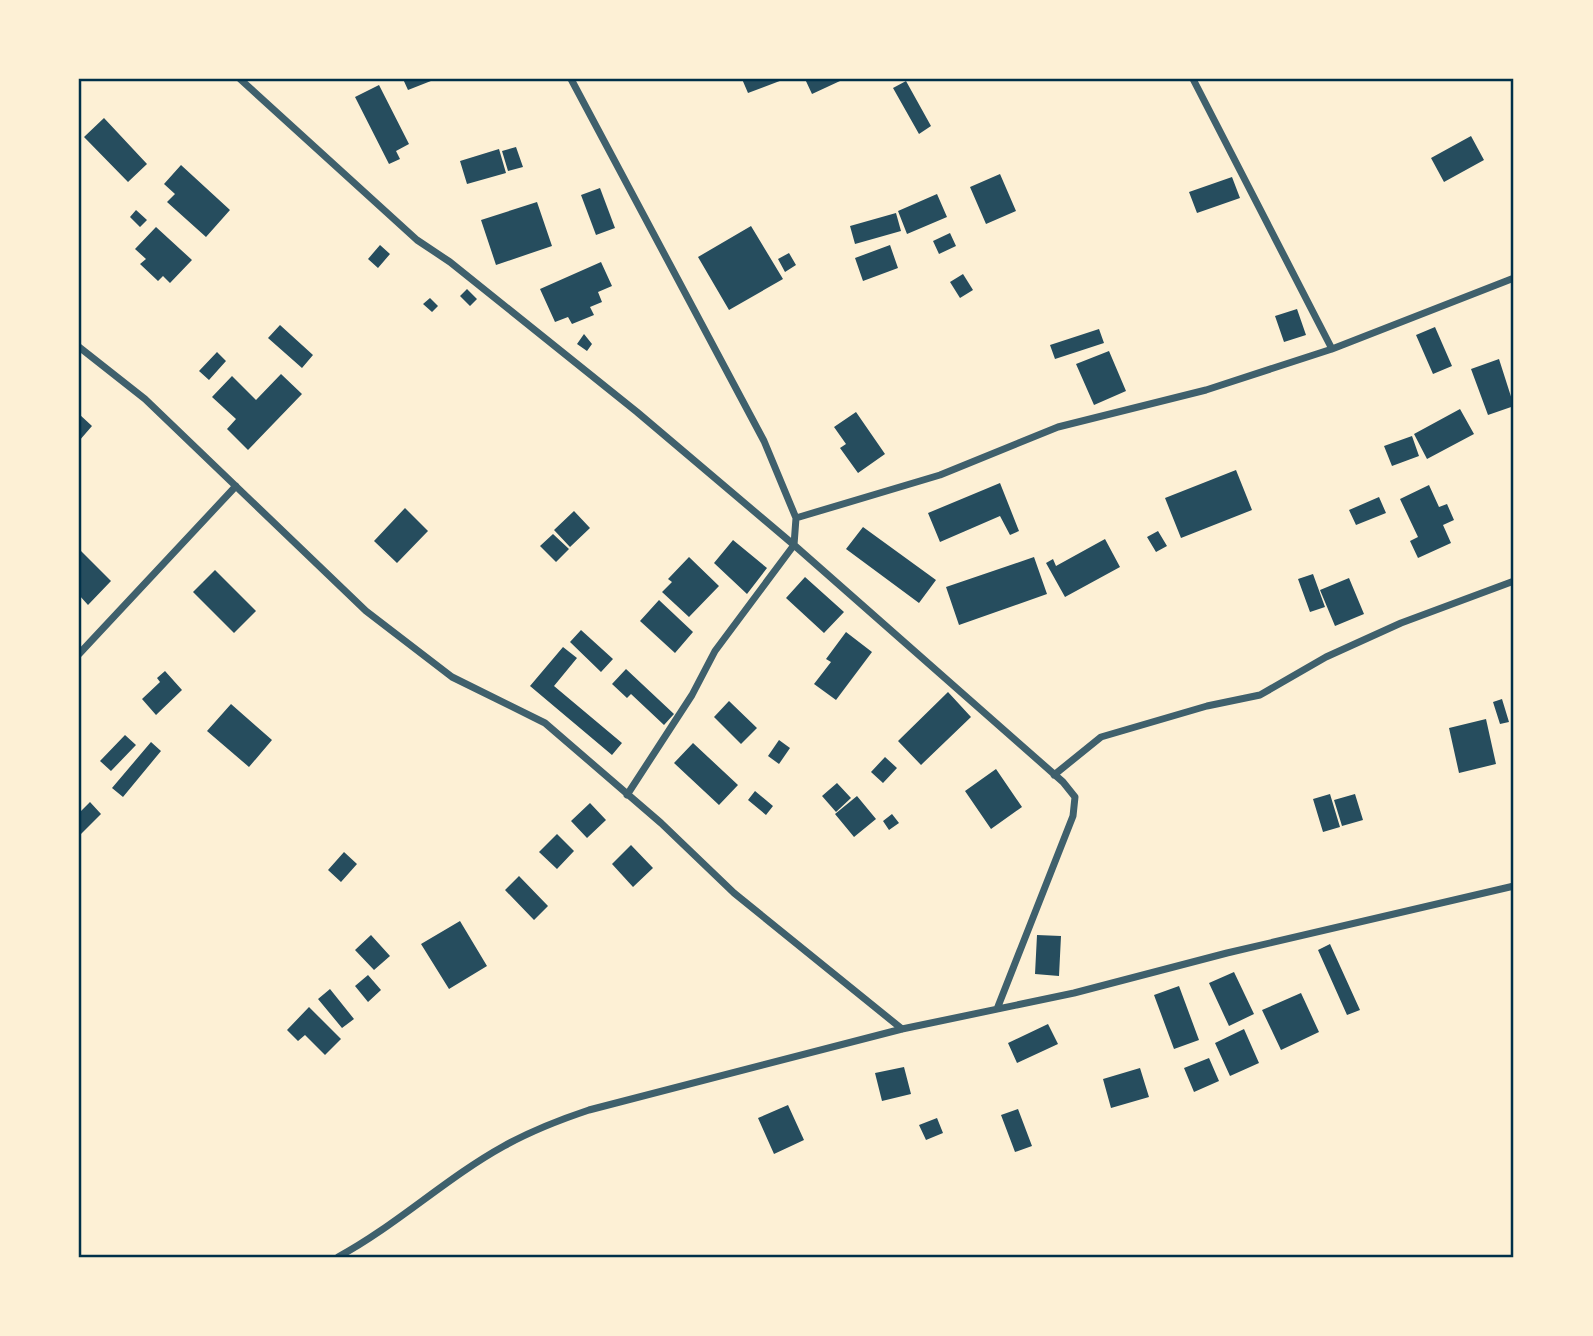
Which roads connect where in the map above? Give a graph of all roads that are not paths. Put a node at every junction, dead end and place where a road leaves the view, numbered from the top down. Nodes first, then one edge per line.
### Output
1 (240, 79) edge
2 (571, 79) edge
3 (1193, 79) edge
4 (1514, 278) edge
5 (79, 347) edge
6 (1332, 349) junction
7 (236, 486) junction
8 (796, 518) junction
9 (794, 545) junction
10 (1514, 581) edge
11 (79, 654) edge
12 (1054, 775) junction
13 (627, 795) junction
14 (1514, 886) edge
15 (997, 1009) junction
16 (902, 1029) junction
17 (338, 1257) edge

1 - 9 street
2 - 8 street
3 - 6 street
4 - 6 street
5 - 7 street
6 - 8 street
7 - 11 street
7 - 13 street
8 - 9 street
9 - 12 street
9 - 13 street
10 - 12 street
12 - 15 street
13 - 16 street
14 - 15 street
15 - 16 street
16 - 17 street

